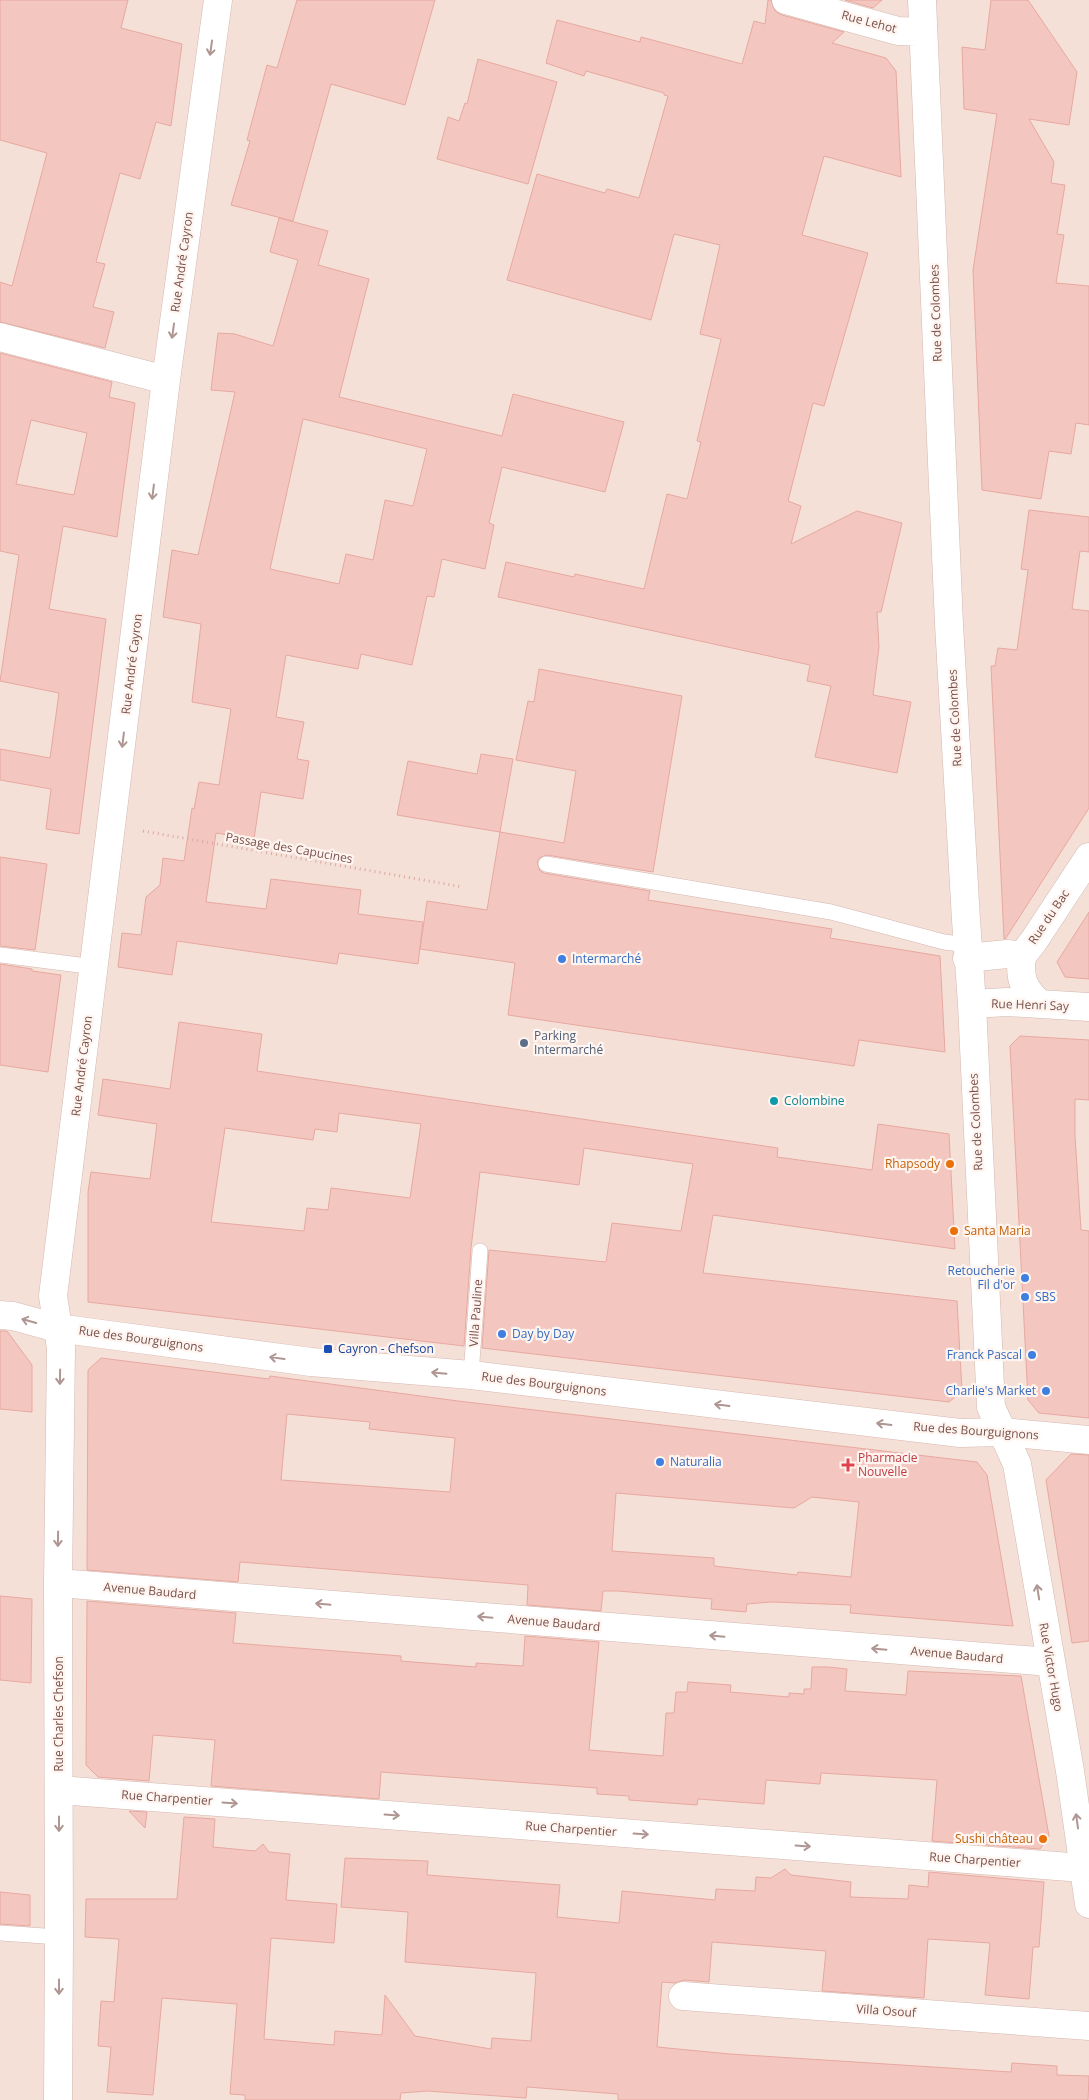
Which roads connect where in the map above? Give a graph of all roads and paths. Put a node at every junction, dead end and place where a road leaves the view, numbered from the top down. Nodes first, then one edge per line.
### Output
1 (218, 0) edge
2 (786, 0) edge
3 (922, 0) edge
4 (924, 32) junction
5 (0, 338) edge
6 (166, 380) junction
7 (112, 826) junction
8 (1089, 857) edge
9 (546, 864) dead end
10 (463, 887) dead end
11 (968, 952) junction
12 (0, 955) edge
13 (1022, 956) junction
14 (95, 967) junction
15 (972, 1004) junction
16 (1040, 1004) junction
17 (1089, 1007) edge
18 (480, 1251) dead end
19 (0, 1315) edge
20 (57, 1328) junction
21 (471, 1376) junction
22 (1003, 1432) junction
23 (1089, 1440) edge
24 (58, 1583) junction
25 (1050, 1662) junction
26 (1079, 1772) edge
27 (59, 1790) junction
28 (1083, 1868) junction
29 (1089, 1904) edge
30 (0, 1933) edge
31 (59, 1937) junction
32 (683, 1996) dead end
33 (1089, 2026) edge
34 (58, 2100) edge

1 -> 6 street, Rue André Cayron
2 - 4 street, Rue Lehot
3 - 4 street, Rue de Colombes
4 - 11 street, Rue de Colombes
5 - 6 street
6 -> 7 street, Rue André Cayron
7 - 10 path, Passage des Capucines
7 - 14 street, Rue André Cayron
8 - 13 street, Rue du Bac
9 - 11 lane
11 - 13 street, Rue du Bac
11 - 15 street, Rue de Colombes
12 - 14 lane
13 - 16 street
14 - 20 street, Rue André Cayron
15 - 16 street, Rue Henri Say
15 - 22 street, Rue de Colombes
16 - 17 street, Rue Henri Say
18 - 21 lane, Villa Pauline
20 -> 19 street, Rue des Bourguignons
21 -> 20 street, Rue des Bourguignons
20 -> 24 street, Rue Charles Chefson
22 -> 21 street, Rue des Bourguignons
22 - 23 street, Rue des Bourguignons
25 -> 22 street, Rue Victor Hugo
25 -> 24 street, Avenue Baudard
24 - 27 street, Rue Charles Chefson
25 - 26 street, Rue Victor Hugo
28 -> 26 street, Rue Victor Hugo
27 -> 28 street, Rue Charpentier
27 -> 31 street, Rue Charles Chefson
28 - 29 street, Rue Victor Hugo
30 - 31 lane
31 -> 34 street, Rue Charles Chefson
32 - 33 street, Villa Osouf

